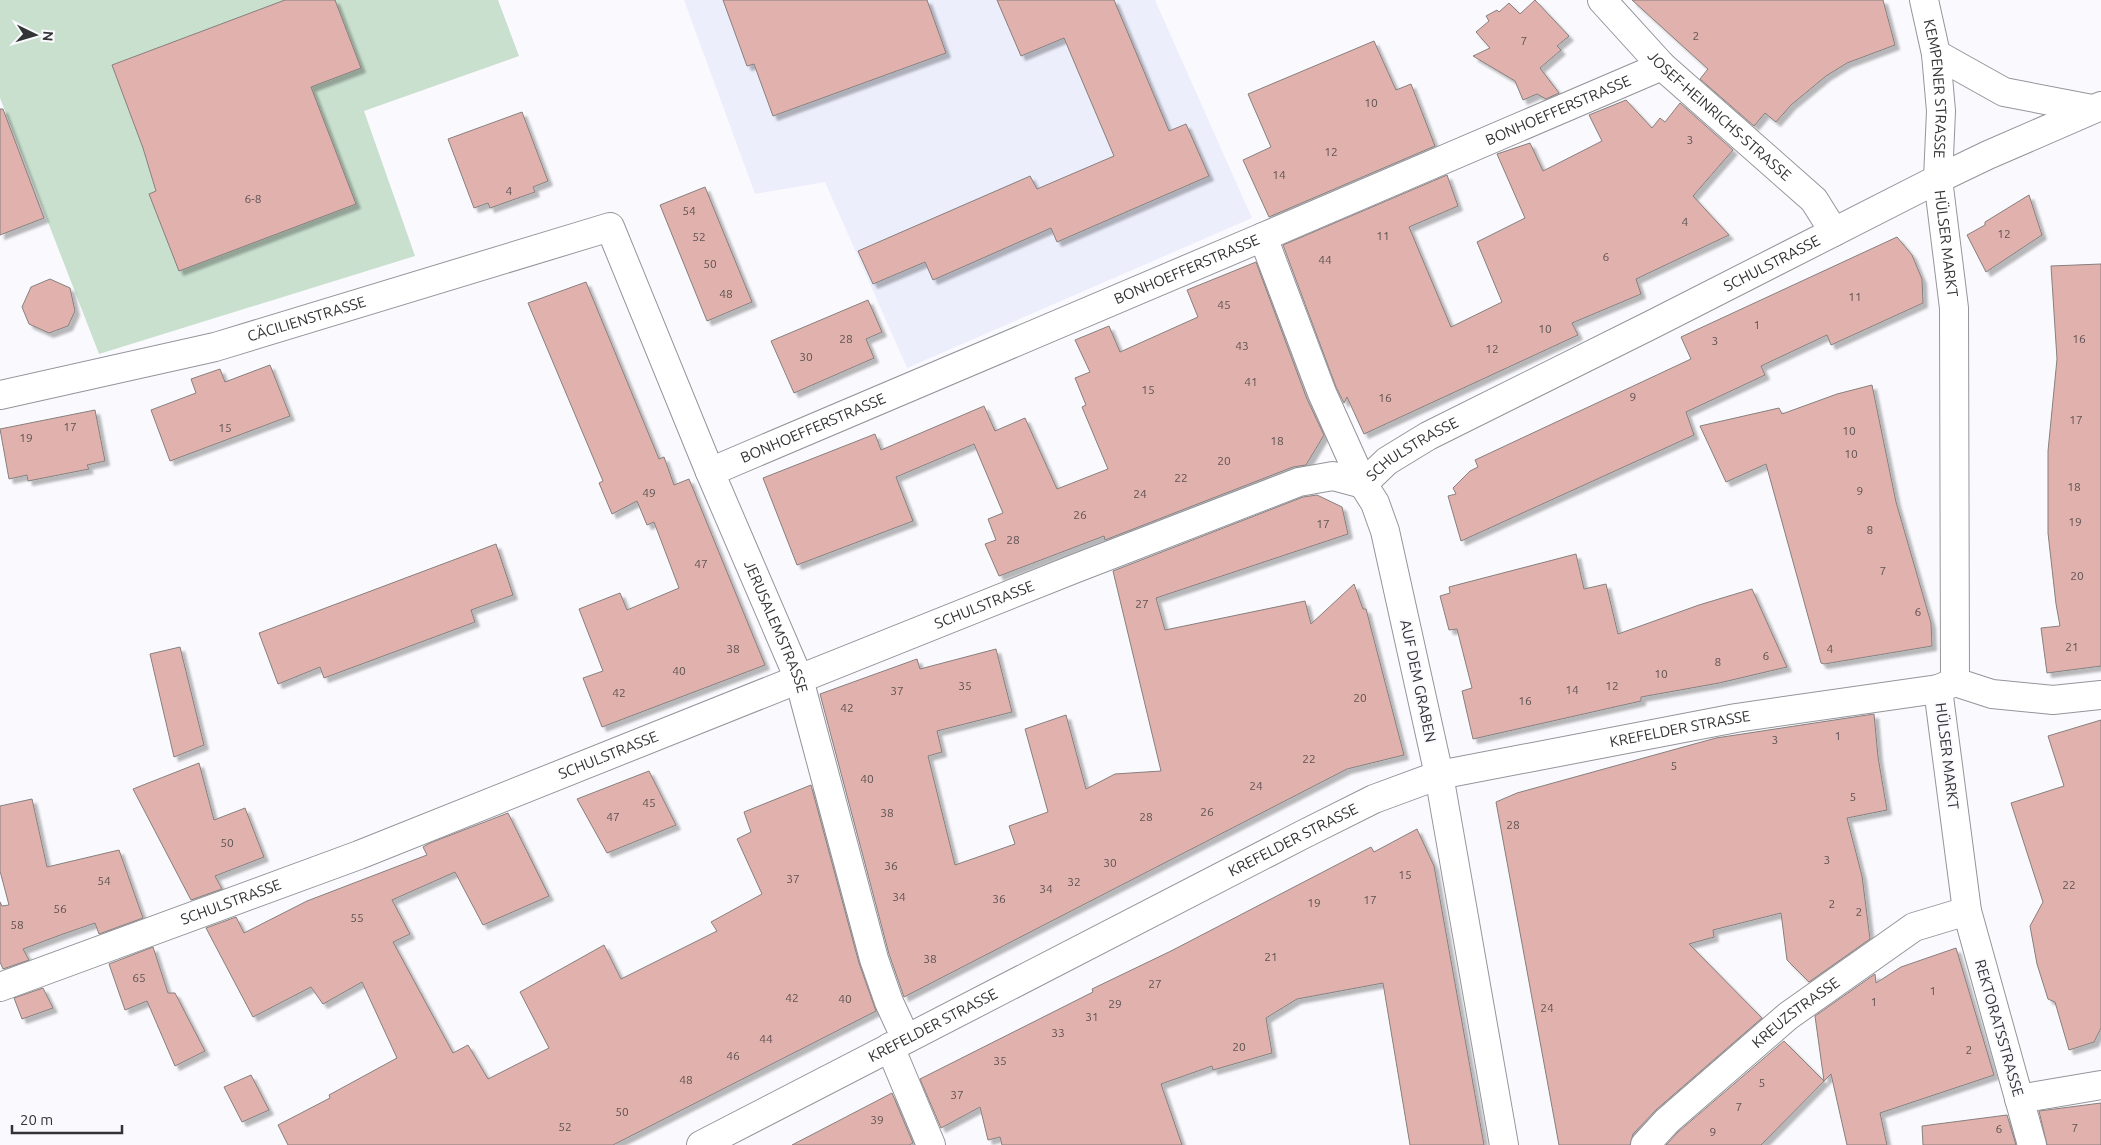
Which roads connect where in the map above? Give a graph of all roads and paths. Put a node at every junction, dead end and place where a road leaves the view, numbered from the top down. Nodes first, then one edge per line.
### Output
1 (1602, 0) edge
2 (1924, 0) edge
3 (1936, 54) junction
4 (1662, 66) junction
5 (2096, 108) edge
6 (1938, 179) junction
7 (610, 227) joint
8 (1834, 232) junction
9 (1264, 237) junction
10 (0, 395) edge
11 (710, 472) junction
12 (1363, 484) junction
13 (798, 679) junction
14 (1947, 685) junction
15 (2101, 695) edge
16 (1439, 775) junction
17 (1967, 911) junction
18 (0, 987) edge
19 (898, 1043) junction
20 (2101, 1085) edge
21 (2019, 1099) junction
22 (701, 1145) edge
23 (931, 1145) edge
24 (1504, 1145) edge
25 (1646, 1145) edge
26 (2032, 1145) edge

1 - 4 street, JOSEF-HEINRICHS-STRASSE
2 - 3 street, KEMPENER STRASSE
3 - 5 street
3 - 6 street, KEMPENER STRASSE
4 - 8 street, JOSEF-HEINRICHS-STRASSE
4 - 9 street, BONHOEFFERSTRASSE
5 - 6 street, SCHULSTRASSE
6 - 8 street, SCHULSTRASSE
6 - 14 street, HÜLSER MARKT
7 - 10 street, CÄCILIENSTRASSE
7 - 11 street, JERUSALEMSTRASSE
8 - 12 street, SCHULSTRASSE
9 - 11 street, BONHOEFFERSTRASSE
9 - 12 street, AUF DEM GRABEN
11 - 13 street, JERUSALEMSTRASSE
12 - 13 street, SCHULSTRASSE
12 - 16 street, AUF DEM GRABEN
13 - 18 street, SCHULSTRASSE
13 - 19 street, JERUSALEMSTRASSE
14 - 15 street, HÜLSER MARKT
14 - 16 street, KREFELDER STRASSE
14 - 17 street, HÜLSER MARKT
16 - 19 street, KREFELDER STRASSE
16 - 24 street, AUF DEM GRABEN
17 - 21 street, REKTORATSSTRASSE
17 - 25 street, KREUZSTRASSE
19 - 22 street, KREFELDER STRASSE
19 - 23 street, JERUSALEMSTRASSE
20 - 21 street
21 - 26 street, REKTORATSSTRASSE

